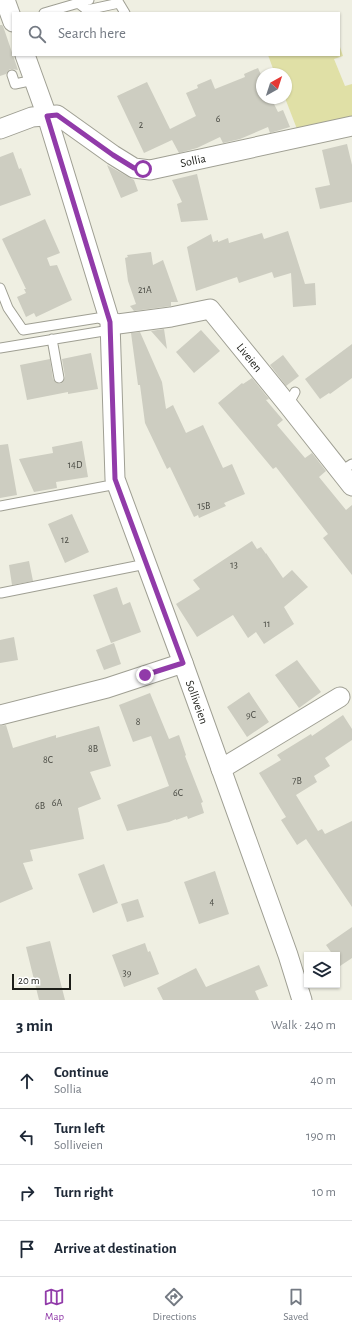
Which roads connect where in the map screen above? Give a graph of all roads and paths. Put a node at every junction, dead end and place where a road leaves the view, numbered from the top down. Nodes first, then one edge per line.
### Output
1 (6, 0) edge
2 (89, 0) edge
3 (78, 4) junction
4 (48, 12) edge
5 (124, 12) edge
6 (12, 19) edge
7 (25, 56) edge
8 (12, 75) dead end
9 (34, 80) junction
10 (47, 116) junction
11 (352, 126) edge
12 (0, 129) edge
13 (0, 288) edge
14 (110, 326) junction
15 (52, 339) junction
16 (0, 348) edge
17 (59, 378) dead end
18 (346, 467) edge
19 (117, 484) junction
20 (352, 486) edge
21 (0, 506) edge
22 (146, 564) junction
23 (1, 593) edge
24 (183, 663) junction
25 (340, 697) dead end
26 (0, 715) edge
27 (221, 770) junction
28 (302, 1000) edge

1 - 6 street
2 - 3 lane
3 - 4 lane
3 - 5 lane
7 - 9 street, Solliveien
8 - 9 lane
9 - 10 street, Solliveien
10 - 11 street, Sollia
10 - 12 street
10 - 14 street, Solliveien
13 - 14 lane
14 - 15 lane
14 - 18 street, Liveien
14 - 19 street, Solliveien
15 - 16 lane
15 - 17 lane
18 - 20 street, Liveien
19 - 21 lane
19 - 22 street, Solliveien
22 - 23 lane
22 - 24 street, Solliveien
24 - 26 street
24 - 27 street, Solliveien
25 - 27 street
27 - 28 street, Solliveien

